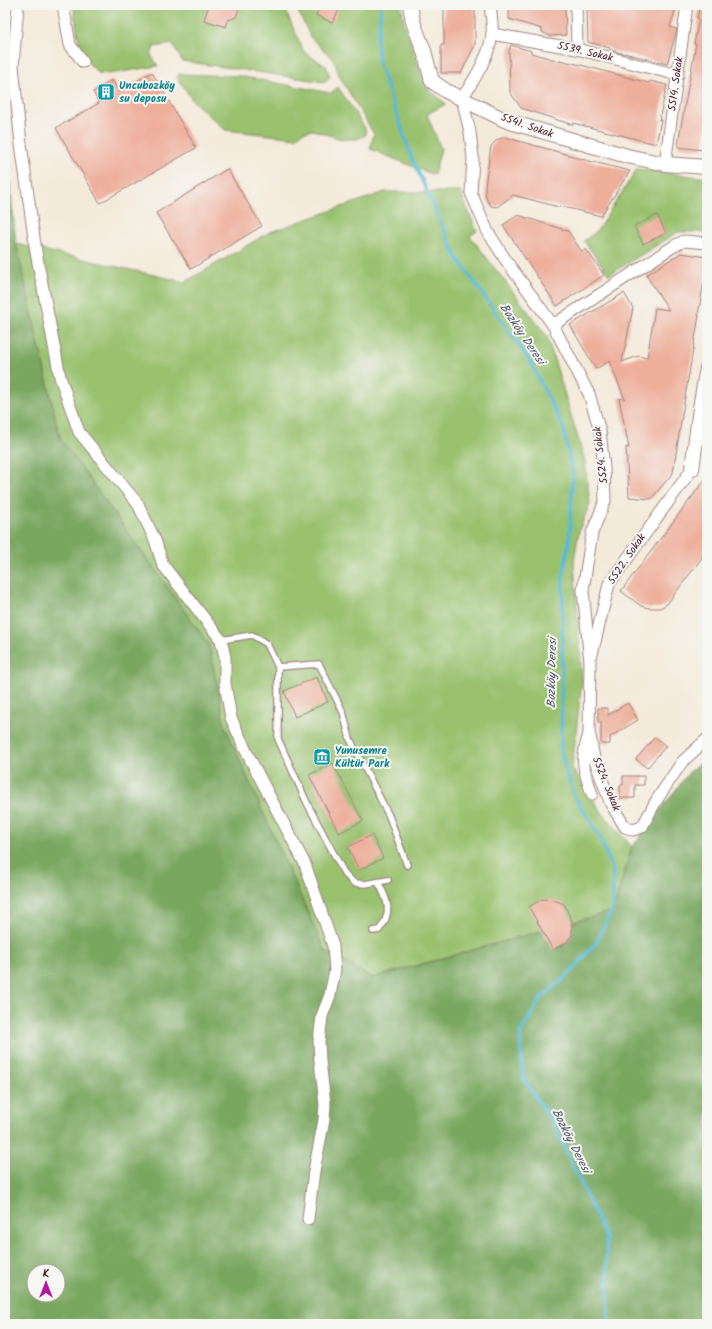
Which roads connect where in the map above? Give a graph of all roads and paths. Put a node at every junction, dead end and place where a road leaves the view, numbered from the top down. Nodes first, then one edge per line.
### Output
1 (18, 5) edge
2 (63, 5) edge
3 (410, 5) edge
4 (490, 5) edge
5 (576, 5) edge
6 (687, 5) edge
7 (492, 34) junction
8 (577, 49) junction
9 (83, 62) dead end
10 (678, 75) junction
11 (462, 98) junction
12 (665, 164) junction
13 (707, 167) edge
14 (707, 243) edge
15 (553, 325) junction
16 (707, 368) edge
17 (692, 469) joint
18 (221, 640) junction
19 (590, 662) junction
20 (278, 667) junction
21 (589, 731) junction
22 (707, 739) edge
23 (592, 794) dead end
24 (407, 865) dead end
25 (388, 880) dead end
26 (378, 882) junction
27 (373, 931) dead end
28 (308, 1219) dead end

1 - 18 street
2 - 9 street
3 - 11 street, 5541. Sokak
4 - 7 street
5 - 8 street
6 - 10 street, 5514. Sokak
7 - 8 street, 5539. Sokak
7 - 11 street
8 - 10 street, 5539. Sokak
10 - 12 street, 5514. Sokak
11 - 12 street, 5541. Sokak
11 - 15 street, 5524. Sokak
12 - 13 street, 5541. Sokak
14 - 15 street
15 - 19 street, 5524. Sokak
16 - 17 street
17 - 19 street, 5522. Sokak
18 - 20 lane
18 - 28 street
19 - 21 street, 5524. Sokak
20 - 24 lane
20 - 26 lane
21 - 22 street, 5524. Sokak
21 - 23 street
25 - 26 lane
26 - 27 lane

